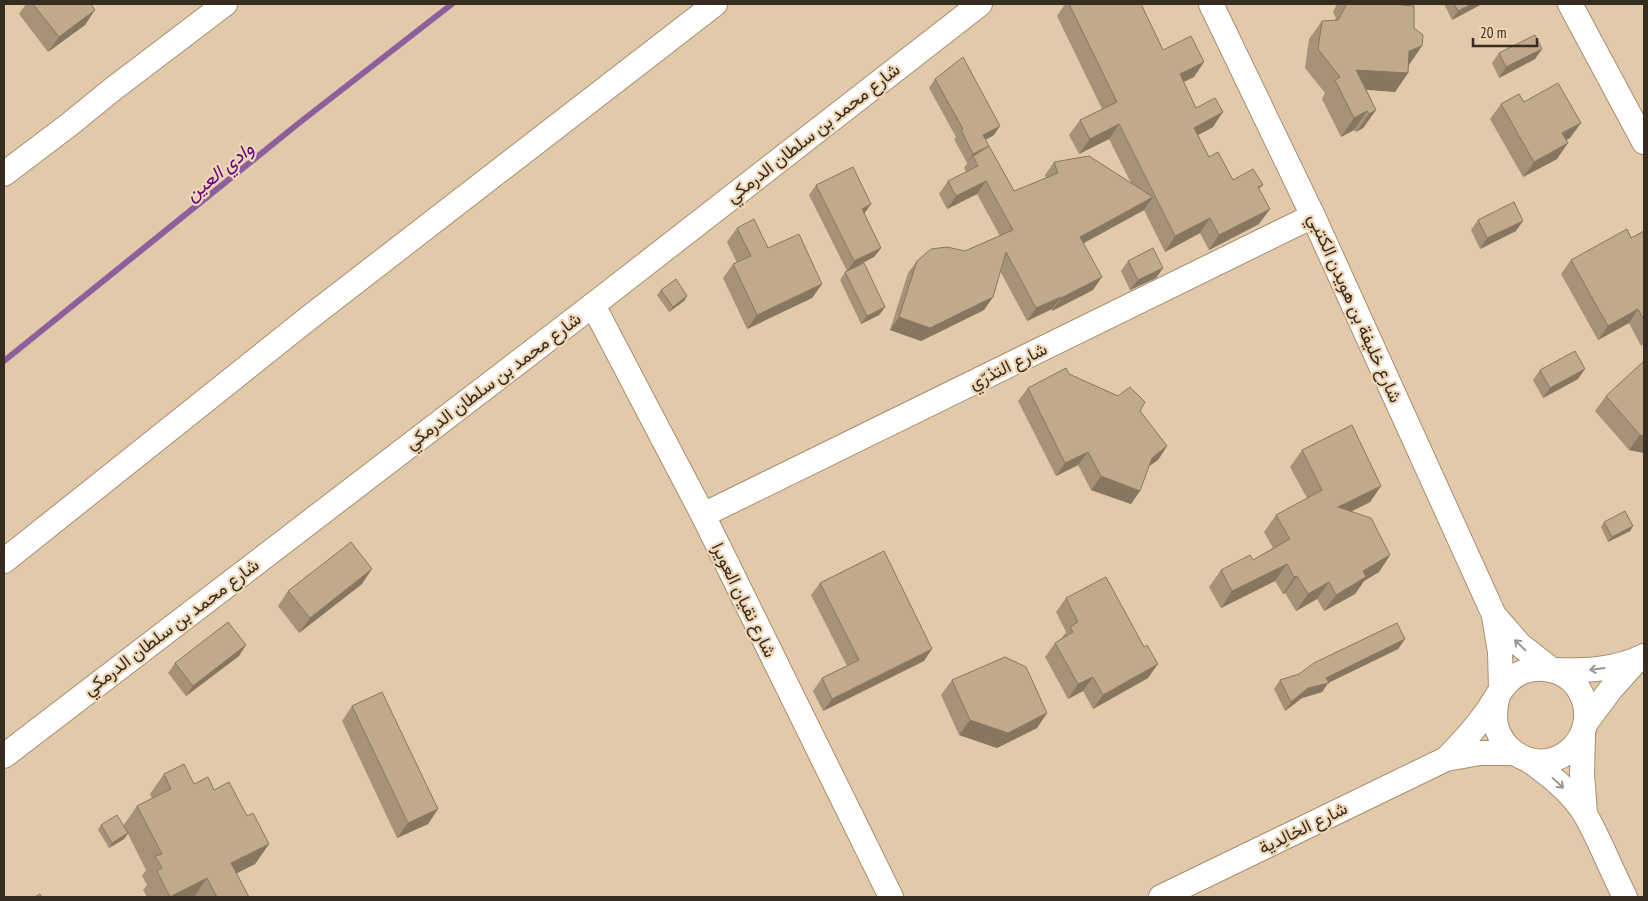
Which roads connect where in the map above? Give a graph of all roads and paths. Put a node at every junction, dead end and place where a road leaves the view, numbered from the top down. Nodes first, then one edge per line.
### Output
1 (225, 4) edge
2 (715, 4) edge
3 (980, 4) edge
4 (1211, 4) edge
5 (1570, 4) edge
6 (1644, 142) edge
7 (4, 174) edge
8 (1313, 216) junction
9 (593, 305) junction
10 (703, 515) junction
11 (4, 561) edge
12 (1494, 615) junction
13 (1641, 658) edge
14 (1553, 670) junction
15 (1500, 692) junction
16 (1585, 728) junction
17 (4, 756) edge
18 (1521, 756) junction
19 (1446, 759) junction
20 (1585, 813) junction
21 (891, 897) edge
22 (1161, 897) edge
23 (1624, 897) edge

1 - 7 street
2 - 11 street
3 - 9 street, شارع محمد بن سلطان الدرمكي
4 - 8 street, شارع خليفة بن هويدن الكتبي
5 - 6 street
8 - 10 street, شارع التذرّي
8 - 12 street, شارع خليفة بن هويدن الكتبي
9 - 10 street, شارع نقيان العويرا
9 - 17 street, شارع محمد بن سلطان الدرمكي
10 - 21 street, شارع نقيان العويرا
14 -> 12 street, شارع خليفة بن هويدن الكتبي
12 - 15 street, شارع خليفة بن هويدن الكتبي
13 -> 14 street
13 - 16 street
14 - 15 street
14 - 16 street
15 - 18 street
15 - 19 street, شارع الخالِدية
16 - 18 street
16 - 20 street
18 - 19 street, شارع الخالِدية
18 -> 20 street
19 - 22 street, شارع الخالِدية
20 - 23 street

